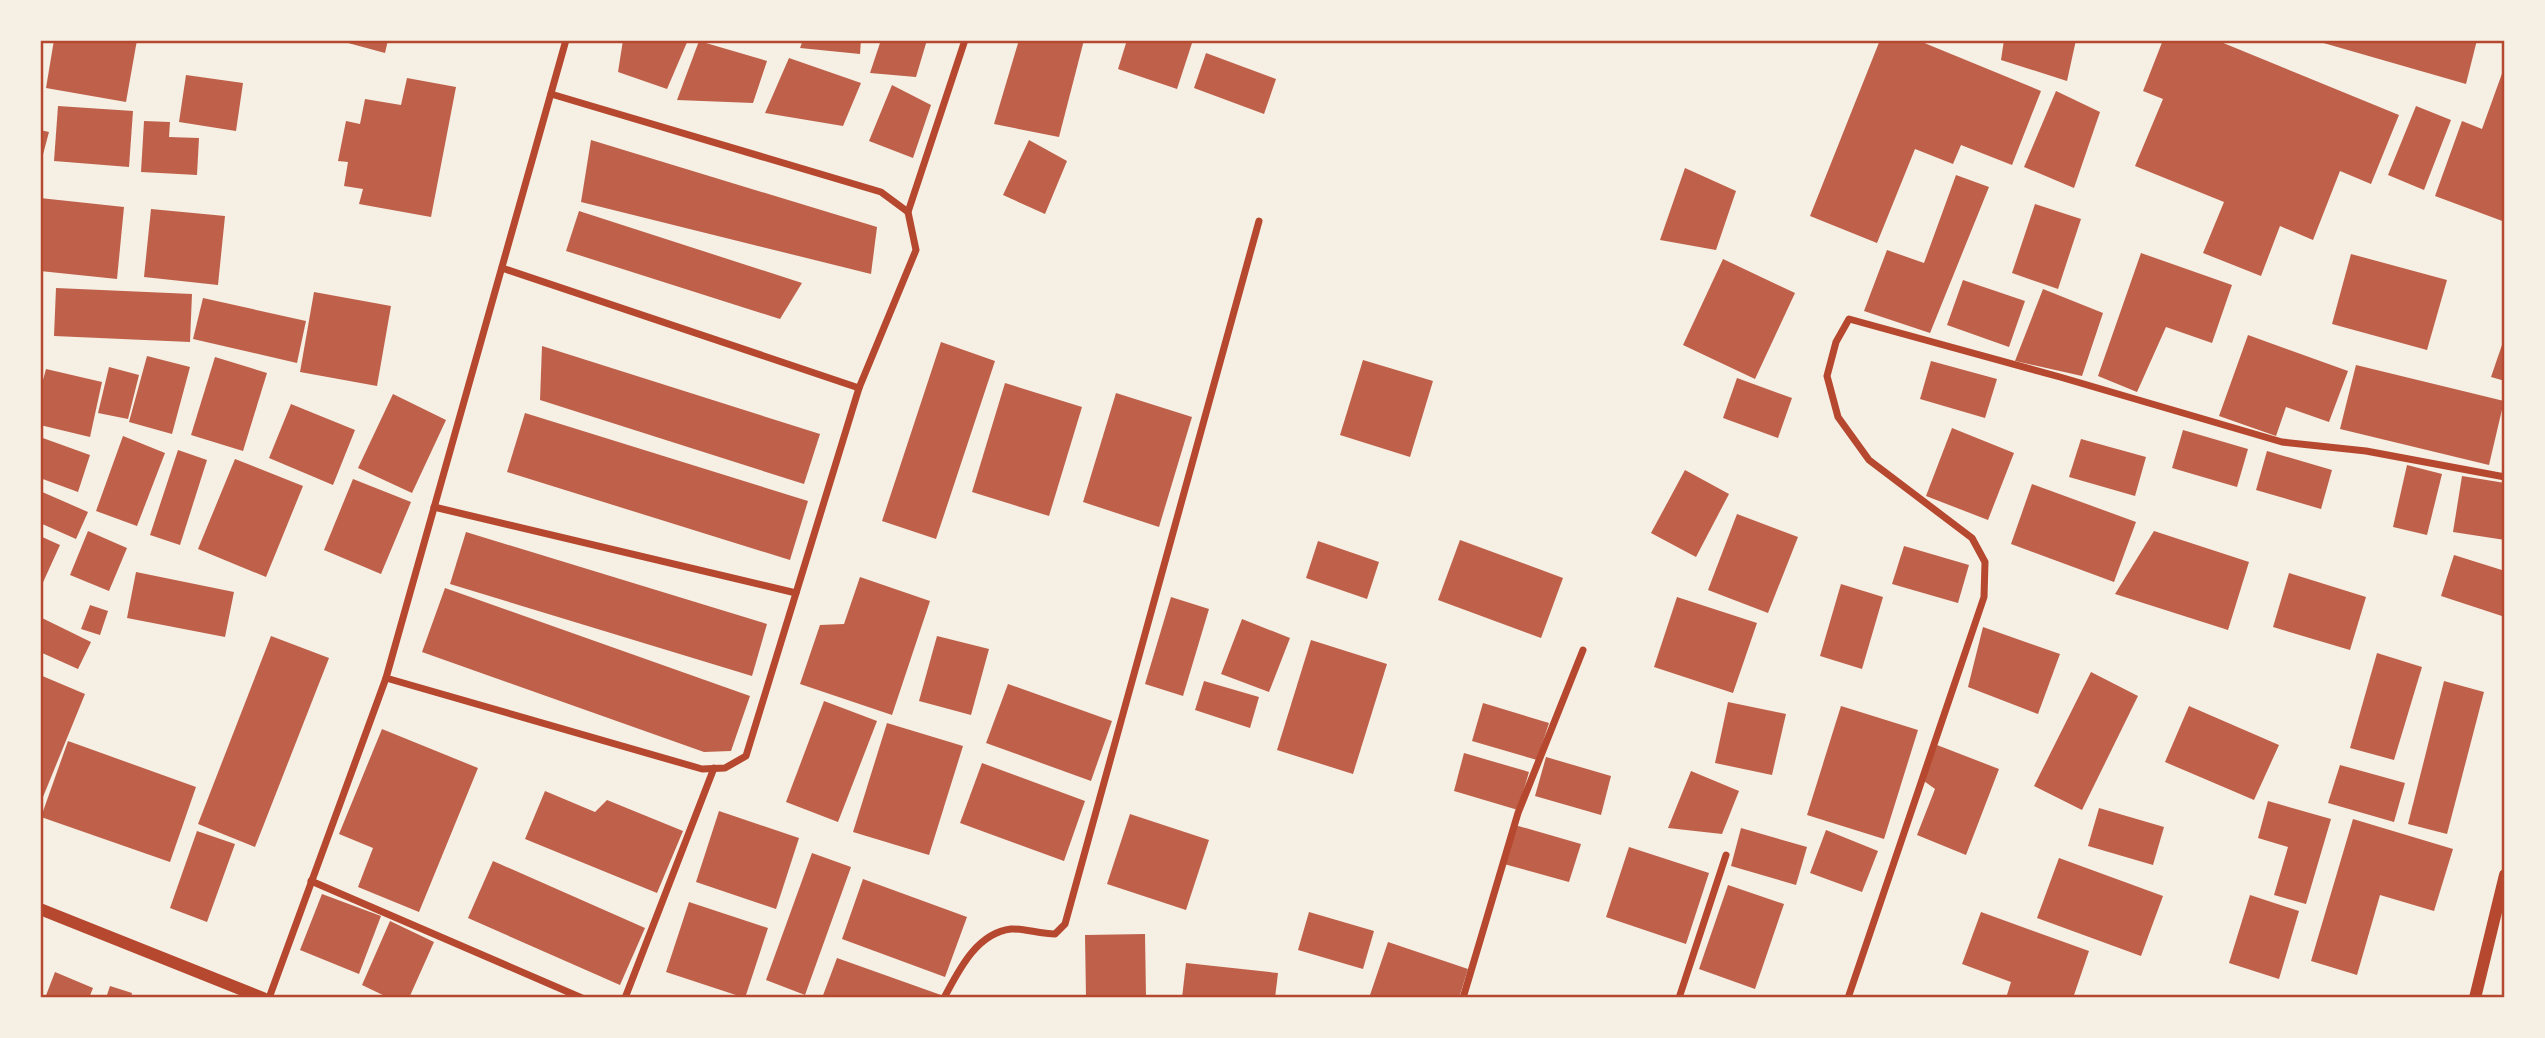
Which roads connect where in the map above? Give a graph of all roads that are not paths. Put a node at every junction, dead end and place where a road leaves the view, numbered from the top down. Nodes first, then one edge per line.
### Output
1 (566, 40) edge
2 (965, 40) edge
3 (551, 94) junction
4 (908, 212) junction
5 (1259, 221) dead end
6 (502, 268) junction
7 (859, 388) junction
8 (2505, 477) edge
9 (434, 507) junction
10 (796, 593) junction
11 (1583, 650) dead end
12 (386, 678) junction
13 (714, 768) junction
14 (1727, 855) dead end
15 (2505, 875) edge
16 (311, 881) junction
17 (40, 909) edge
18 (266, 998) edge
19 (582, 998) edge
20 (625, 998) edge
21 (944, 998) edge
22 (1463, 998) edge
23 (1679, 998) edge
24 (1847, 998) edge
25 (2475, 998) edge

1 - 3 street
2 - 4 street
3 - 4 street
3 - 6 street
4 - 7 street
5 - 21 street
6 - 7 street
6 - 9 street
7 - 10 street
8 - 24 street
9 - 10 street
9 - 12 street
10 - 13 street
11 - 22 street
12 - 13 street
12 - 16 street
13 - 20 street
14 - 23 street
15 - 25 street
16 - 18 street
16 - 19 street
17 - 18 street

